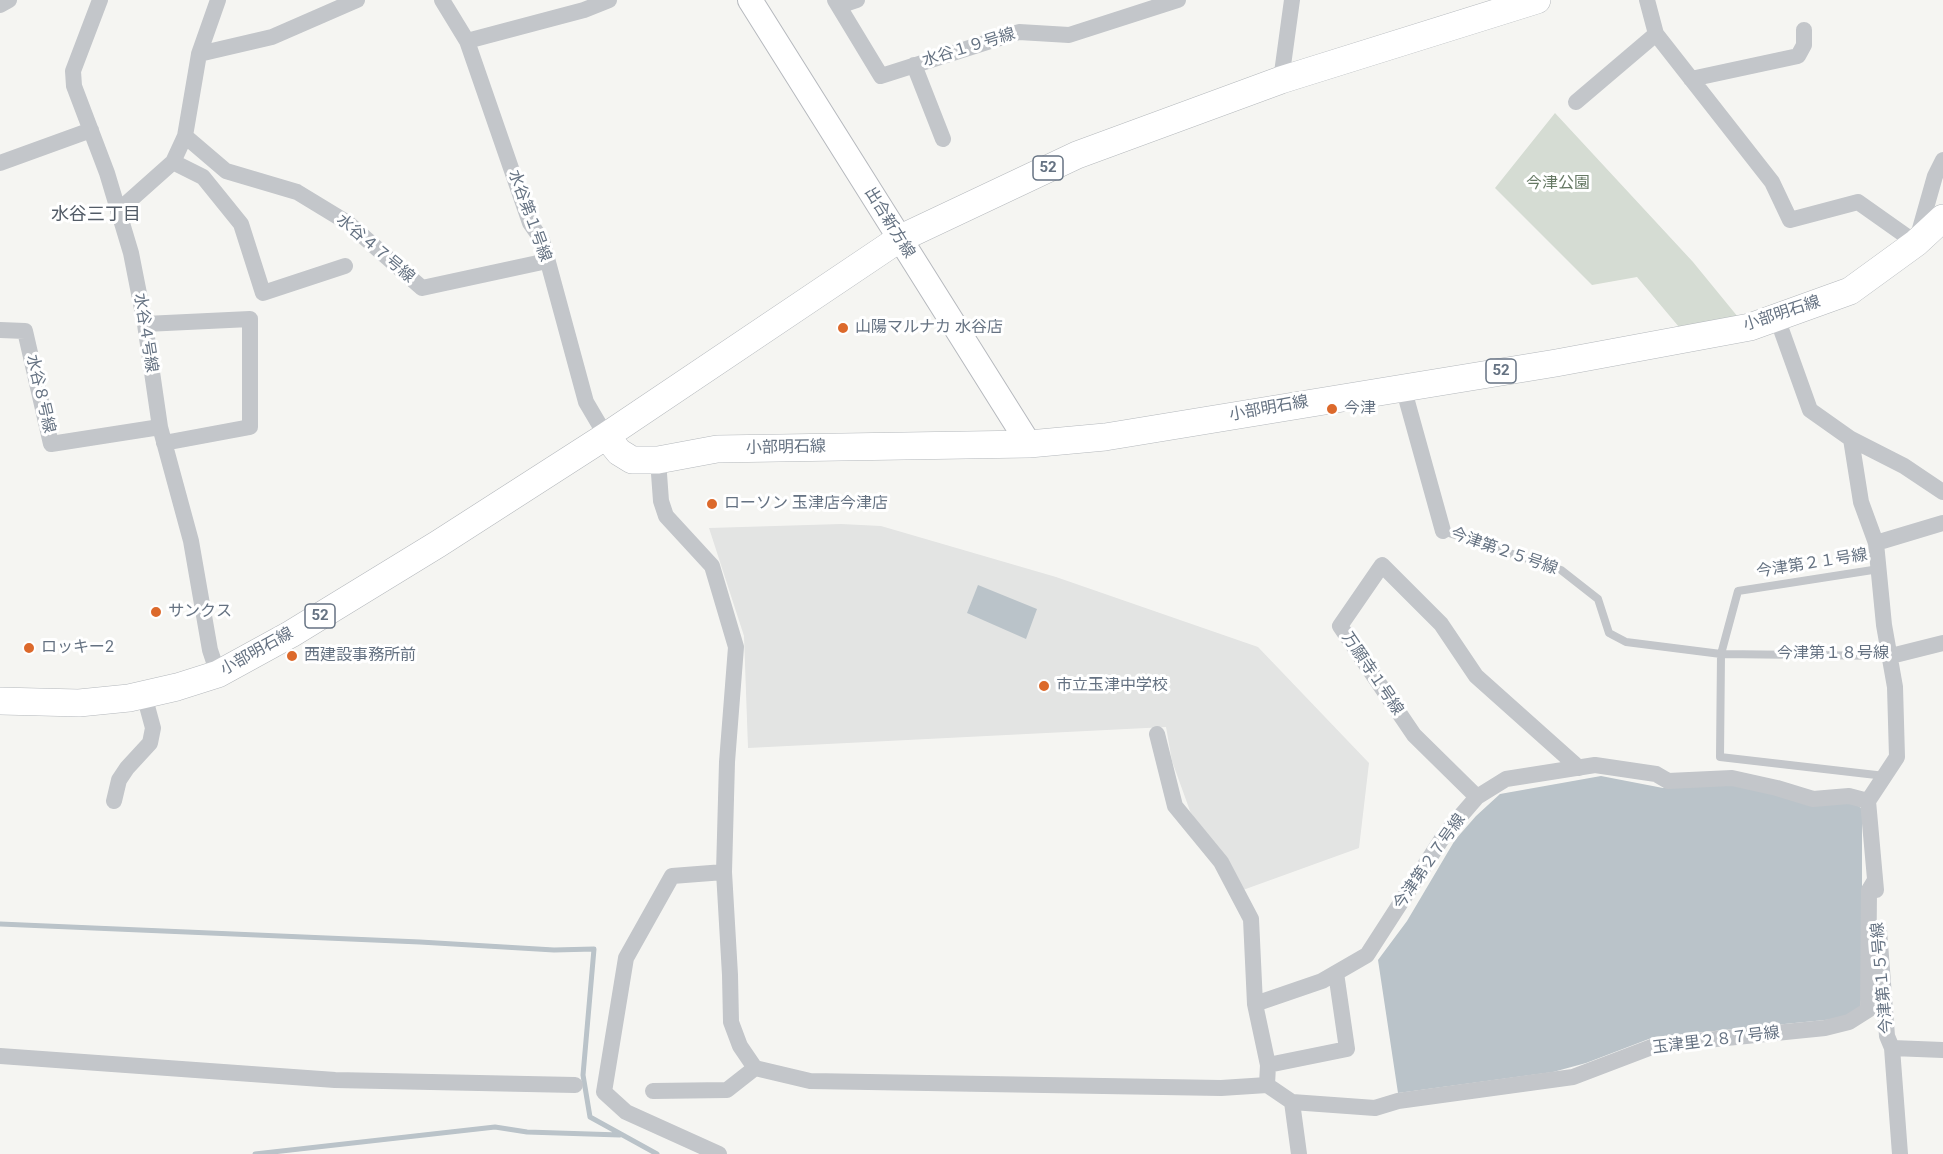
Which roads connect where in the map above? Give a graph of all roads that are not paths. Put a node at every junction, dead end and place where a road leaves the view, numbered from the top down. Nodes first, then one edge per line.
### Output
1 (9, 0) edge
2 (100, 0) edge
3 (218, 0) edge
4 (357, 0) edge
5 (442, 0) edge
6 (609, 0) edge
7 (750, 0) edge
8 (857, 0) edge
9 (1178, 0) edge
10 (1292, 0) edge
11 (1537, 0) edge
12 (1647, 0) edge
13 (837, 3) edge
14 (0, 5) edge
15 (582, 5) edge
16 (1502, 5) edge
17 (1804, 30) dead end
18 (1656, 34) junction
19 (467, 41) junction
20 (199, 54) junction
21 (914, 65) junction
22 (1691, 79) junction
23 (1281, 80) junction
24 (1576, 102) dead end
25 (91, 130) junction
26 (185, 136) junction
27 (943, 140) dead end
28 (1943, 160) edge
29 (173, 162) junction
30 (0, 163) edge
31 (118, 211) junction
32 (1943, 218) edge
33 (899, 239) junction
34 (1916, 243) junction
35 (547, 261) junction
36 (345, 266) dead end
37 (1777, 318) junction
38 (145, 324) junction
39 (0, 330) edge
40 (1403, 387) junction
41 (162, 435) junction
42 (606, 436) junction
43 (1851, 439) junction
44 (1029, 444) junction
45 (658, 460) junction
46 (1943, 492) edge
47 (1943, 523) edge
48 (1443, 531) joint
49 (1876, 543) junction
50 (1879, 569) junction
51 (1598, 599) joint
52 (1943, 644) edge
53 (1721, 654) junction
54 (1891, 656) junction
55 (218, 674) junction
56 (144, 695) junction
57 (0, 701) edge
58 (1157, 734) dead end
59 (1579, 768) junction
60 (1885, 776) junction
61 (1477, 797) junction
62 (114, 801) dead end
63 (1868, 801) junction
64 (724, 872) junction
65 (1875, 880) junction
66 (1336, 973) junction
67 (1255, 1004) junction
68 (1892, 1048) junction
69 (1943, 1050) edge
70 (0, 1056) edge
71 (1268, 1065) junction
72 (755, 1068) junction
73 (575, 1085) dead end
74 (1267, 1085) junction
75 (653, 1091) dead end
76 (1292, 1102) junction
77 (719, 1154) edge
78 (1299, 1154) edge
79 (1900, 1154) edge

1 - 14 street
2 - 25 street, 水谷４号線
3 - 20 street
4 - 20 street
5 - 19 street, 水谷第１号線
6 - 15 street
7 - 33 street, 出合新方線
8 - 13 street
9 - 21 street, 水谷１９号線
10 - 23 street
11 - 16 main road, 小部明石線 / 52
12 - 18 street
13 - 21 street, 水谷１９号線
15 - 19 street
16 - 23 main road, 小部明石線 / 52
17 - 22 street
18 - 22 street
18 - 24 street
19 - 35 street, 水谷第１号線
20 - 26 street
21 - 27 street
22 - 34 street
23 - 33 main road, 小部明石線 / 52
25 - 30 street
25 - 31 street, 水谷４号線
26 - 29 street
26 - 35 street, 水谷４７号線
28 - 34 street
29 - 31 street
29 - 36 street
31 - 38 street, 水谷４号線
32 - 34 main road, 小部明石線 / 52
33 - 42 main road, 小部明石線 / 52
33 - 44 street, 出合新方線
34 - 37 main road, 小部明石線 / 52
35 - 42 street, 水谷第１号線
37 - 40 main road, 小部明石線 / 52
37 - 43 street
38 - 41 street, 水谷４号線
38 - 41 street
39 - 41 street, 水谷８号線
40 - 44 main road, 小部明石線 / 52
40 - 48 street, 今津第２５号線
41 - 55 street, 水谷４号線
42 - 45 main road, 小部明石線 / 52
42 - 55 main road, 小部明石線 / 52
43 - 46 street
43 - 49 street
44 - 45 main road, 小部明石線 / 52
45 - 64 street
47 - 49 street
48 - 51 lane, 今津第２５号線
49 - 50 street
50 - 53 lane, 今津第２１号線
50 - 54 street
51 - 53 lane, 今津第１８号線
52 - 54 street, 今津第１８号線
53 - 54 lane, 今津第１８号線
53 - 60 lane, 今津第２１号線
54 - 60 street
55 - 56 main road, 小部明石線 / 52
56 - 57 main road, 小部明石線 / 52
56 - 62 street
58 - 67 street
59 - 61 street, 今津第２７号線
59 - 61 street, 万願寺１号線
59 - 63 street, 今津第２７号線
60 - 63 street
61 - 66 street, 今津第２７号線
63 - 65 street, 今津第１５号線
64 - 72 street
64 - 77 street
65 - 68 street, 今津第１５号線
65 - 76 street, 玉津里２８７号線
66 - 67 street, 今津第２７号線
66 - 71 street
67 - 71 street
68 - 69 street
68 - 79 street, 今津第１５号線
70 - 73 street
71 - 74 street
72 - 74 street
72 - 75 street
74 - 76 street
76 - 78 street

